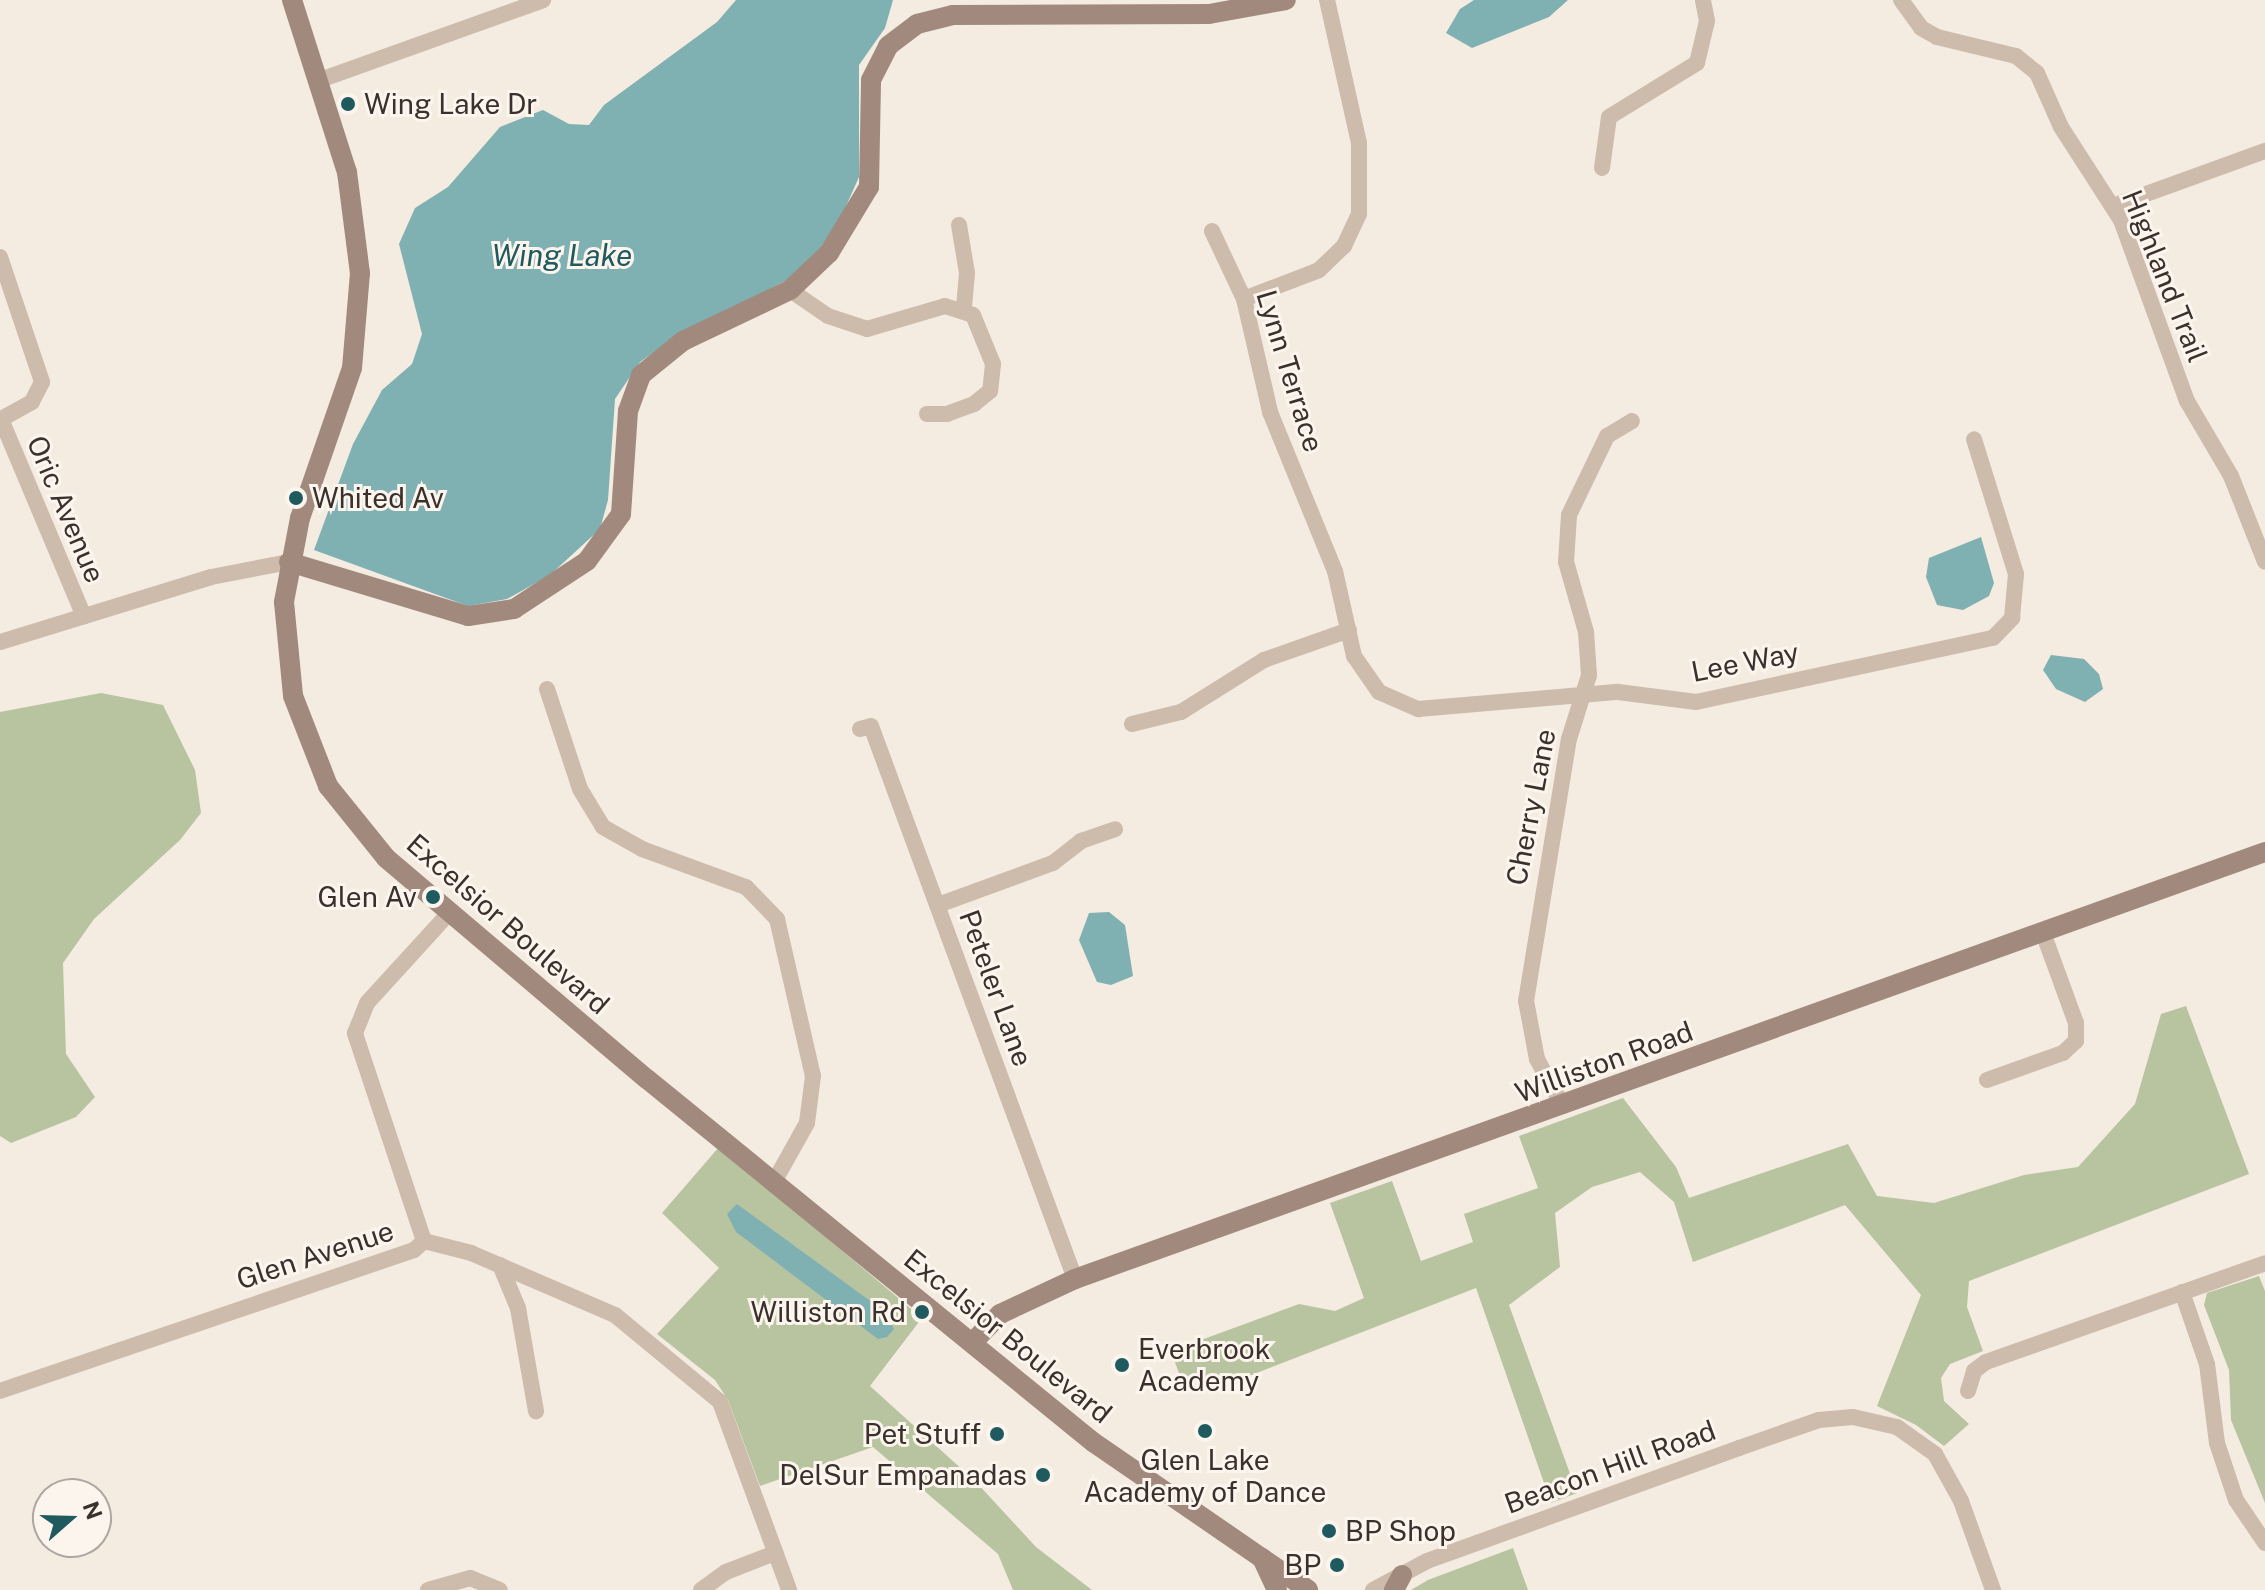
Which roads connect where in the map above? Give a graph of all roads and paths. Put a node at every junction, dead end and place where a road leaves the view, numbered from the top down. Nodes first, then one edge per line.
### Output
1 (292, 0) edge
2 (543, 0) edge
3 (1286, 0) edge
4 (1327, 0) edge
5 (1703, 0) edge
6 (1901, 0) edge
7 (320, 80) junction
8 (2265, 151) edge
9 (1602, 168) dead end
10 (2113, 206) junction
11 (959, 225) dead end
12 (1212, 231) dead end
13 (0, 257) edge
14 (790, 290) junction
15 (1244, 299) junction
16 (964, 308) junction
17 (927, 414) dead end
18 (1, 419) edge
19 (1632, 421) dead end
20 (1974, 439) dead end
21 (289, 562) junction
22 (2265, 562) edge
23 (1335, 571) joint
24 (84, 616) junction
25 (1349, 630) junction
26 (0, 642) edge
27 (547, 689) dead end
28 (1583, 697) junction
29 (1132, 724) dead end
30 (860, 729) dead end
31 (1115, 829) dead end
32 (2265, 852) edge
33 (938, 905) junction
34 (451, 911) junction
35 (2043, 933) junction
36 (1987, 1080) dead end
37 (1563, 1106) junction
38 (774, 1182) junction
39 (424, 1241) junction
40 (2265, 1263) edge
41 (500, 1265) junction
42 (1075, 1279) junction
43 (2182, 1292) junction
44 (973, 1342) junction
45 (0, 1391) edge
46 (1968, 1391) dead end
47 (536, 1411) dead end
48 (2265, 1543) edge
49 (775, 1553) junction
50 (1262, 1558) junction
51 (1398, 1583) edge
52 (428, 1590) edge
53 (500, 1590) edge
54 (701, 1590) edge
55 (789, 1590) edge
56 (1277, 1590) edge
57 (1308, 1590) edge
58 (1373, 1590) edge
59 (1993, 1590) edge

1 - 7 main road, Excelsior Boulevard
2 - 7 street
3 - 14 main road
4 - 15 street
5 - 9 street
6 - 10 street, Highland Trail
7 - 21 main road, Excelsior Boulevard
8 - 10 street
10 - 22 street, Highland Trail
11 - 16 street
12 - 15 street, Lynn Terrace
13 - 18 street, Oric Avenue
14 - 16 street
14 - 21 main road
15 - 23 street, Lynn Terrace
16 - 17 street
18 - 24 street, Oric Avenue
19 - 28 street, Cherry Lane
20 - 28 street, Lee Way
21 - 24 street
21 - 34 main road, Excelsior Boulevard
23 - 25 street, Lee Way
24 - 26 street
25 - 28 street, Lee Way
25 - 29 street
27 - 38 street
28 - 37 street, Cherry Lane
30 - 33 street, Peteler Lane
31 - 33 street
32 - 35 main road, Williston Road
33 - 42 street, Peteler Lane
34 - 38 main road, Excelsior Boulevard
34 - 39 street, Glen Avenue
35 - 36 street
35 - 37 main road, Williston Road
37 - 42 main road, Williston Road
38 - 44 main road, Excelsior Boulevard
39 - 41 street
39 - 45 street, Glen Avenue
40 - 43 street
41 - 47 street
41 - 49 street
42 - 44 main road, Williston Road
43 - 46 street
43 - 48 street
44 - 50 main road, Excelsior Boulevard
49 - 54 street
49 - 55 street
50 - 56 main road
50 - 57 main road, Excelsior Boulevard
51 - 58 street, Beacon Hill Road
51 - 59 street, Beacon Hill Road
52 - 53 street

